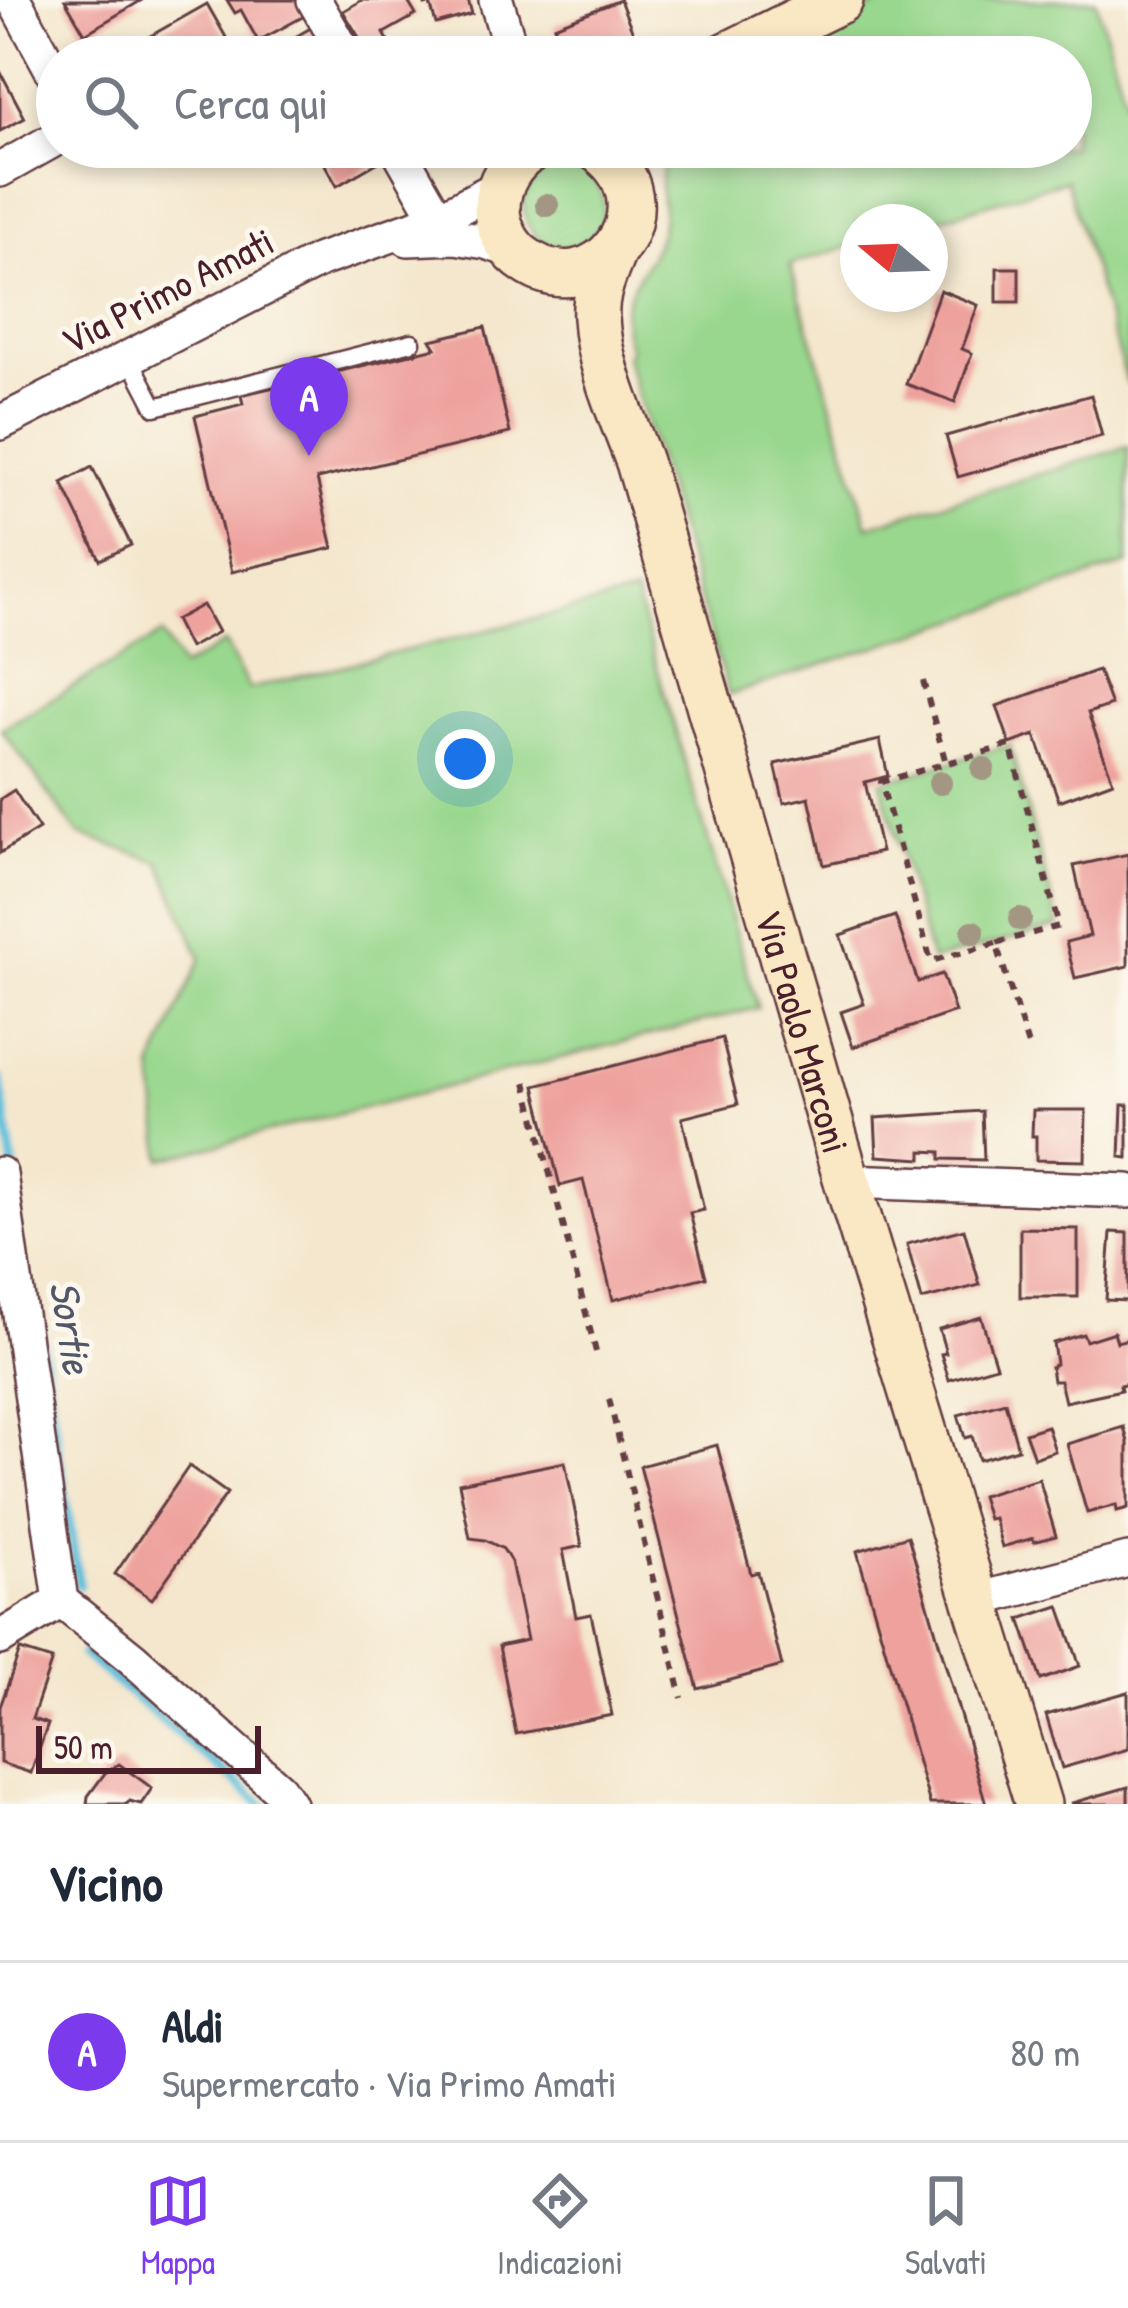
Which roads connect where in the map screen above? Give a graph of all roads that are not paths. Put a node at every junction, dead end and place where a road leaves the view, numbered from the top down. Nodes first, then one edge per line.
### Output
1 (14, 0) edge
2 (314, 0) edge
3 (496, 0) edge
4 (841, 0) edge
5 (334, 36) edge
6 (507, 36) edge
7 (767, 36) edge
8 (36, 40) edge
9 (36, 150) edge
10 (409, 168) edge
11 (510, 168) edge
12 (619, 168) edge
13 (633, 168) edge
14 (0, 170) edge
15 (500, 186) junction
16 (631, 197) junction
17 (438, 219) junction
18 (376, 238) junction
19 (513, 251) junction
20 (612, 254) junction
21 (412, 342) dead end
22 (129, 357) junction
23 (0, 423) edge
24 (0, 1174) edge
25 (847, 1181) junction
26 (1128, 1191) edge
27 (1128, 1559) edge
28 (61, 1600) junction
29 (976, 1600) junction
30 (0, 1638) edge
31 (289, 1804) edge
32 (1038, 1804) edge

1 - 8 street
2 - 5 street
3 - 6 street
4 - 7 street
9 - 14 street
10 - 17 street
11 - 15 street
12 - 16 street
13 - 16 street, Via Paolo Marconi
15 - 17 street, Via Primo Amati
15 - 19 street
16 - 20 street, Via Paolo Marconi
17 - 18 street, Via Primo Amati
18 - 19 street, Via Primo Amati
18 - 22 street, Via Primo Amati
19 - 20 street
20 - 25 street, Via Paolo Marconi
21 - 22 lane
22 - 23 street, Via Primo Amati
24 - 28 street
25 - 26 street
25 - 29 street, Via Paolo Marconi
27 - 29 street
28 - 30 street
28 - 31 street
29 - 32 street, Via Paolo Marconi

